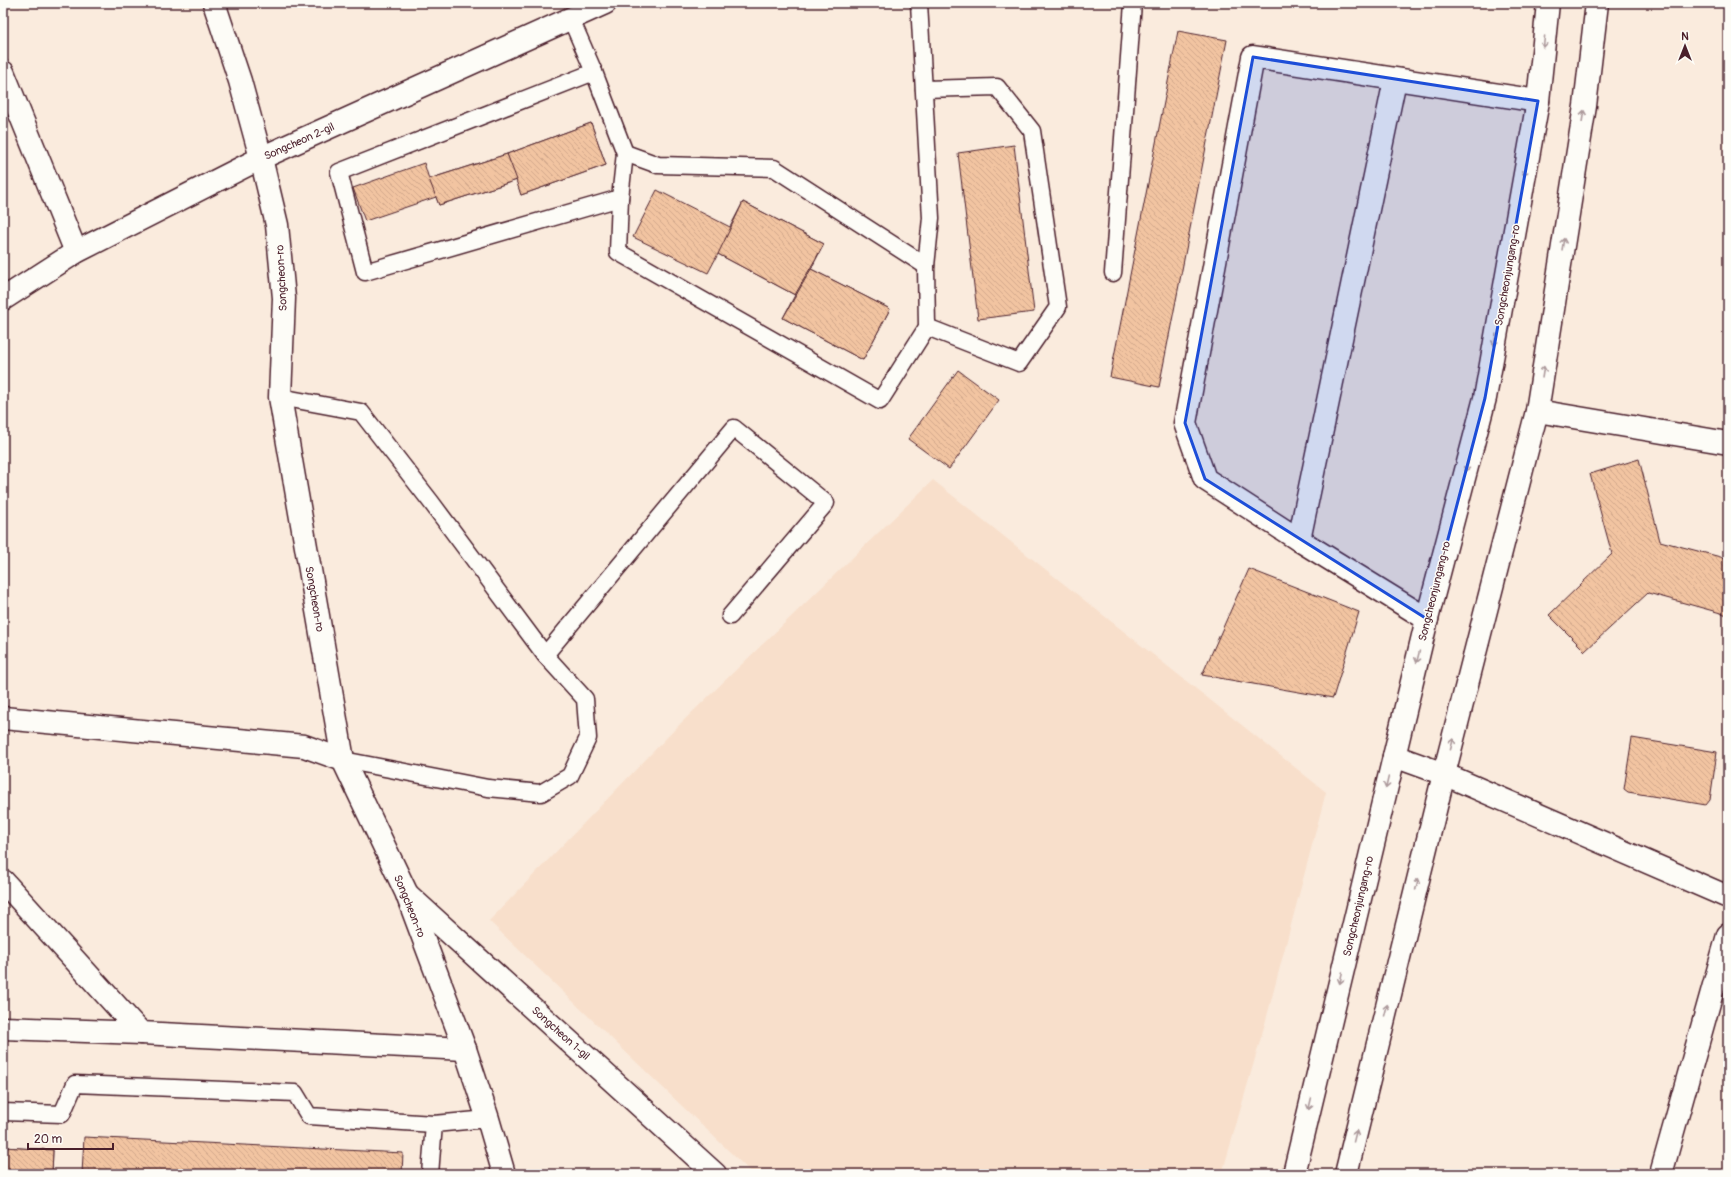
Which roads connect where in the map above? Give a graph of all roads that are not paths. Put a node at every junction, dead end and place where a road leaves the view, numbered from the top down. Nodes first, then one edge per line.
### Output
1 (214, 3) edge
2 (605, 3) edge
3 (919, 3) edge
4 (1133, 3) edge
5 (1548, 3) edge
6 (1597, 3) edge
7 (571, 19) junction
8 (3, 72) edge
9 (594, 72) junction
10 (1395, 80) junction
11 (924, 89) junction
12 (1538, 101) junction
13 (625, 153) junction
14 (262, 158) junction
15 (620, 198) junction
16 (76, 252) junction
17 (926, 266) junction
18 (1114, 273) dead end
19 (3, 300) edge
20 (927, 328) junction
21 (280, 397) junction
22 (1537, 411) junction
23 (1728, 443) edge
24 (1299, 540) junction
25 (730, 616) dead end
26 (1427, 619) junction
27 (546, 655) junction
28 (3, 718) edge
29 (1394, 756) junction
30 (343, 760) junction
31 (1444, 774) junction
32 (3, 881) edge
33 (406, 892) junction
34 (1728, 897) edge
35 (1728, 935) edge
36 (3, 1028) edge
37 (142, 1033) junction
38 (465, 1049) junction
39 (3, 1112) edge
40 (488, 1119) junction
41 (434, 1124) junction
42 (430, 1174) edge
43 (504, 1174) edge
44 (715, 1174) edge
45 (1294, 1174) edge
46 (1346, 1174) edge
47 (1661, 1174) edge

1 - 14 street, Songcheon-ro
2 - 7 street, Songcheon 2-gil
3 - 11 lane
4 - 18 lane
5 -> 12 street, Songcheonjungang-ro
22 -> 6 street
7 - 9 lane
7 - 14 street, Songcheon 2-gil
8 - 16 street
9 - 13 lane
9 - 15 lane
10 - 12 street
10 - 24 street
10 - 24 street
11 - 17 lane
11 - 20 lane
12 -> 26 street, Songcheonjungang-ro
13 - 15 lane
13 - 17 lane
14 - 16 street, Songcheon 2-gil
14 - 21 street, Songcheon-ro
15 - 20 lane
16 - 19 street, Songcheon 2-gil
17 - 20 lane
21 - 27 lane
21 - 30 street, Songcheon-ro
22 - 23 street
31 -> 22 street
24 - 26 street
25 - 27 lane
26 -> 29 street, Songcheonjungang-ro
27 - 30 lane
28 - 30 street
29 - 31 street
29 -> 45 street, Songcheonjungang-ro
30 - 33 street, Songcheon-ro
31 - 34 street
46 -> 31 street
32 - 37 street
33 - 38 street, Songcheon-ro
33 - 44 street, Songcheon 1-gil
35 - 47 street
36 - 37 street
37 - 38 street
38 - 40 street, Songcheon-ro
39 - 41 lane
40 - 41 lane
40 - 43 street, Songcheon-ro
41 - 42 lane

